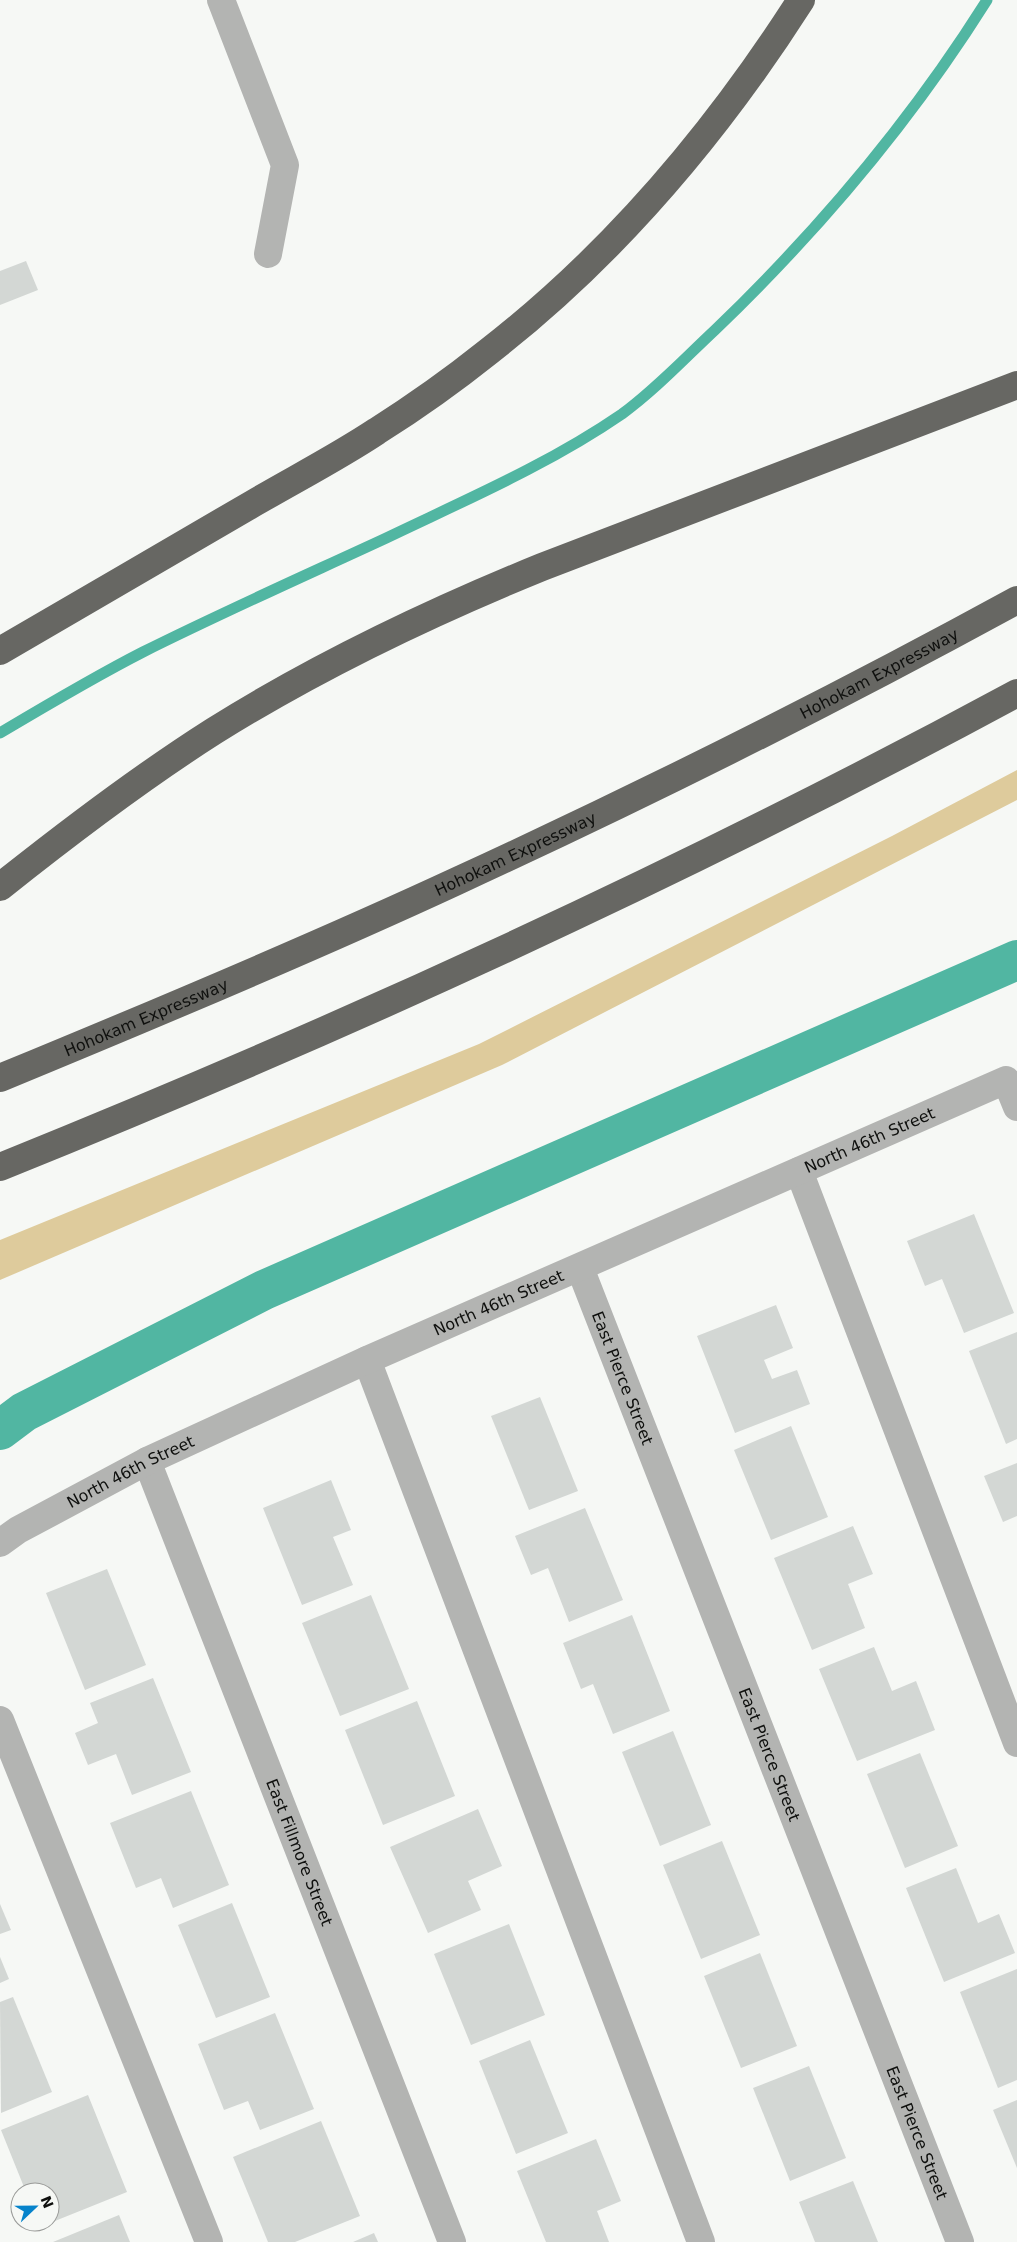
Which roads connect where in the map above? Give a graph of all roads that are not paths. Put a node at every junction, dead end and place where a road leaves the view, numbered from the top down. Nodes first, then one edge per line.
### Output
1 (221, 0) edge
2 (801, 0) edge
3 (268, 254) dead end
4 (1017, 385) edge
5 (1017, 600) edge
6 (0, 651) edge
7 (1017, 693) edge
8 (0, 887) edge
9 (0, 1078) edge
10 (1017, 1107) edge
11 (0, 1167) edge
12 (799, 1171) junction
13 (580, 1268) junction
14 (367, 1360) junction
15 (147, 1461) junction
16 (0, 1543) edge
17 (0, 1720) edge
18 (1017, 1743) edge
19 (209, 2242) edge
20 (452, 2242) edge
21 (701, 2242) edge
22 (960, 2242) edge

1 - 3 street
2 - 6 highway
4 - 8 highway
5 - 9 highway, Hohokam Expressway
7 - 11 highway
10 - 12 street, North 46th Street
12 - 13 street, North 46th Street
12 - 18 street
13 - 14 street, North 46th Street
13 - 22 street, East Pierce Street
14 - 15 street, North 46th Street
14 - 21 street
15 - 16 street, North 46th Street
15 - 20 street, East Fillmore Street
17 - 19 street

